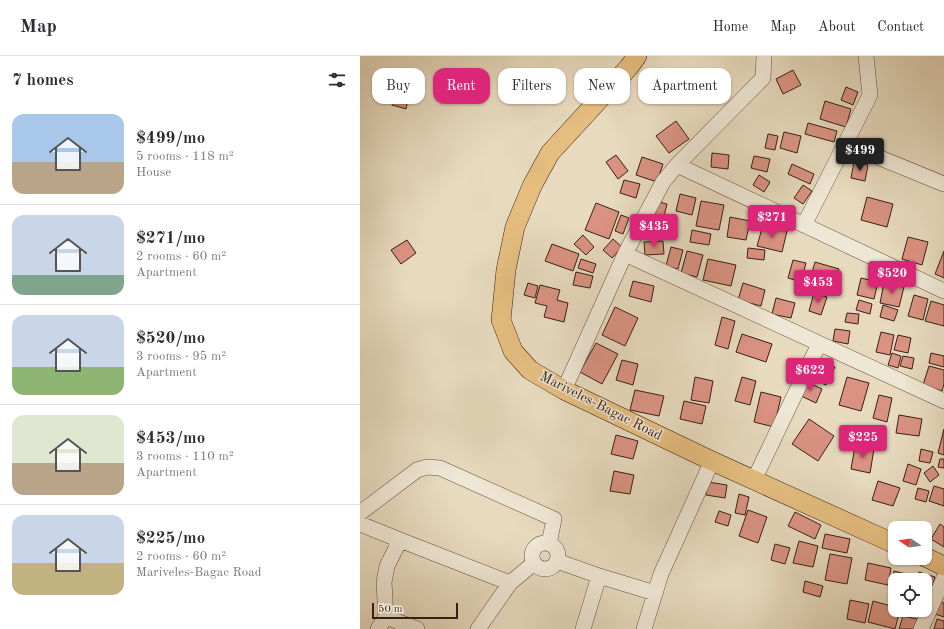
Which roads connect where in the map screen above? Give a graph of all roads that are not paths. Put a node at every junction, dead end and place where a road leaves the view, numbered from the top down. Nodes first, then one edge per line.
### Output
1 (637, 56) edge
2 (764, 56) edge
3 (866, 56) edge
4 (846, 144) junction
5 (678, 165) junction
6 (944, 184) edge
7 (804, 225) junction
8 (625, 254) junction
9 (944, 291) edge
10 (819, 344) junction
11 (564, 390) junction
12 (944, 401) edge
13 (712, 461) junction
14 (754, 480) junction
15 (360, 513) edge
16 (360, 524) edge
17 (400, 540) junction
18 (888, 541) edge
19 (549, 544) junction
20 (557, 561) junction
21 (932, 561) edge
22 (534, 564) junction
23 (944, 566) edge
24 (599, 576) junction
25 (944, 578) edge
26 (510, 583) junction
27 (655, 593) junction
28 (382, 623) edge
29 (417, 629) edge
30 (478, 629) edge
31 (583, 629) edge
32 (644, 629) edge
33 (921, 629) edge

1 - 11 main road, Mariveles-Bagac Road
2 - 5 street
3 - 4 street
4 - 6 street
4 - 7 street
5 - 7 street
5 - 8 street
7 - 9 street
8 - 10 street
8 - 11 street
10 - 12 street
10 - 14 street
11 - 13 main road, Mariveles-Bagac Road
13 - 14 main road, Mariveles-Bagac Road
13 - 27 street
14 - 18 main road, Mariveles-Bagac Road
15 - 19 street
16 - 17 street
17 - 26 street
17 - 28 street
19 - 20 street
19 - 22 street
20 - 22 street
20 - 24 street
21 - 23 main road
22 - 26 street
24 - 27 street
24 - 31 street
25 - 33 street
26 - 30 street
27 - 32 street
28 - 29 street

